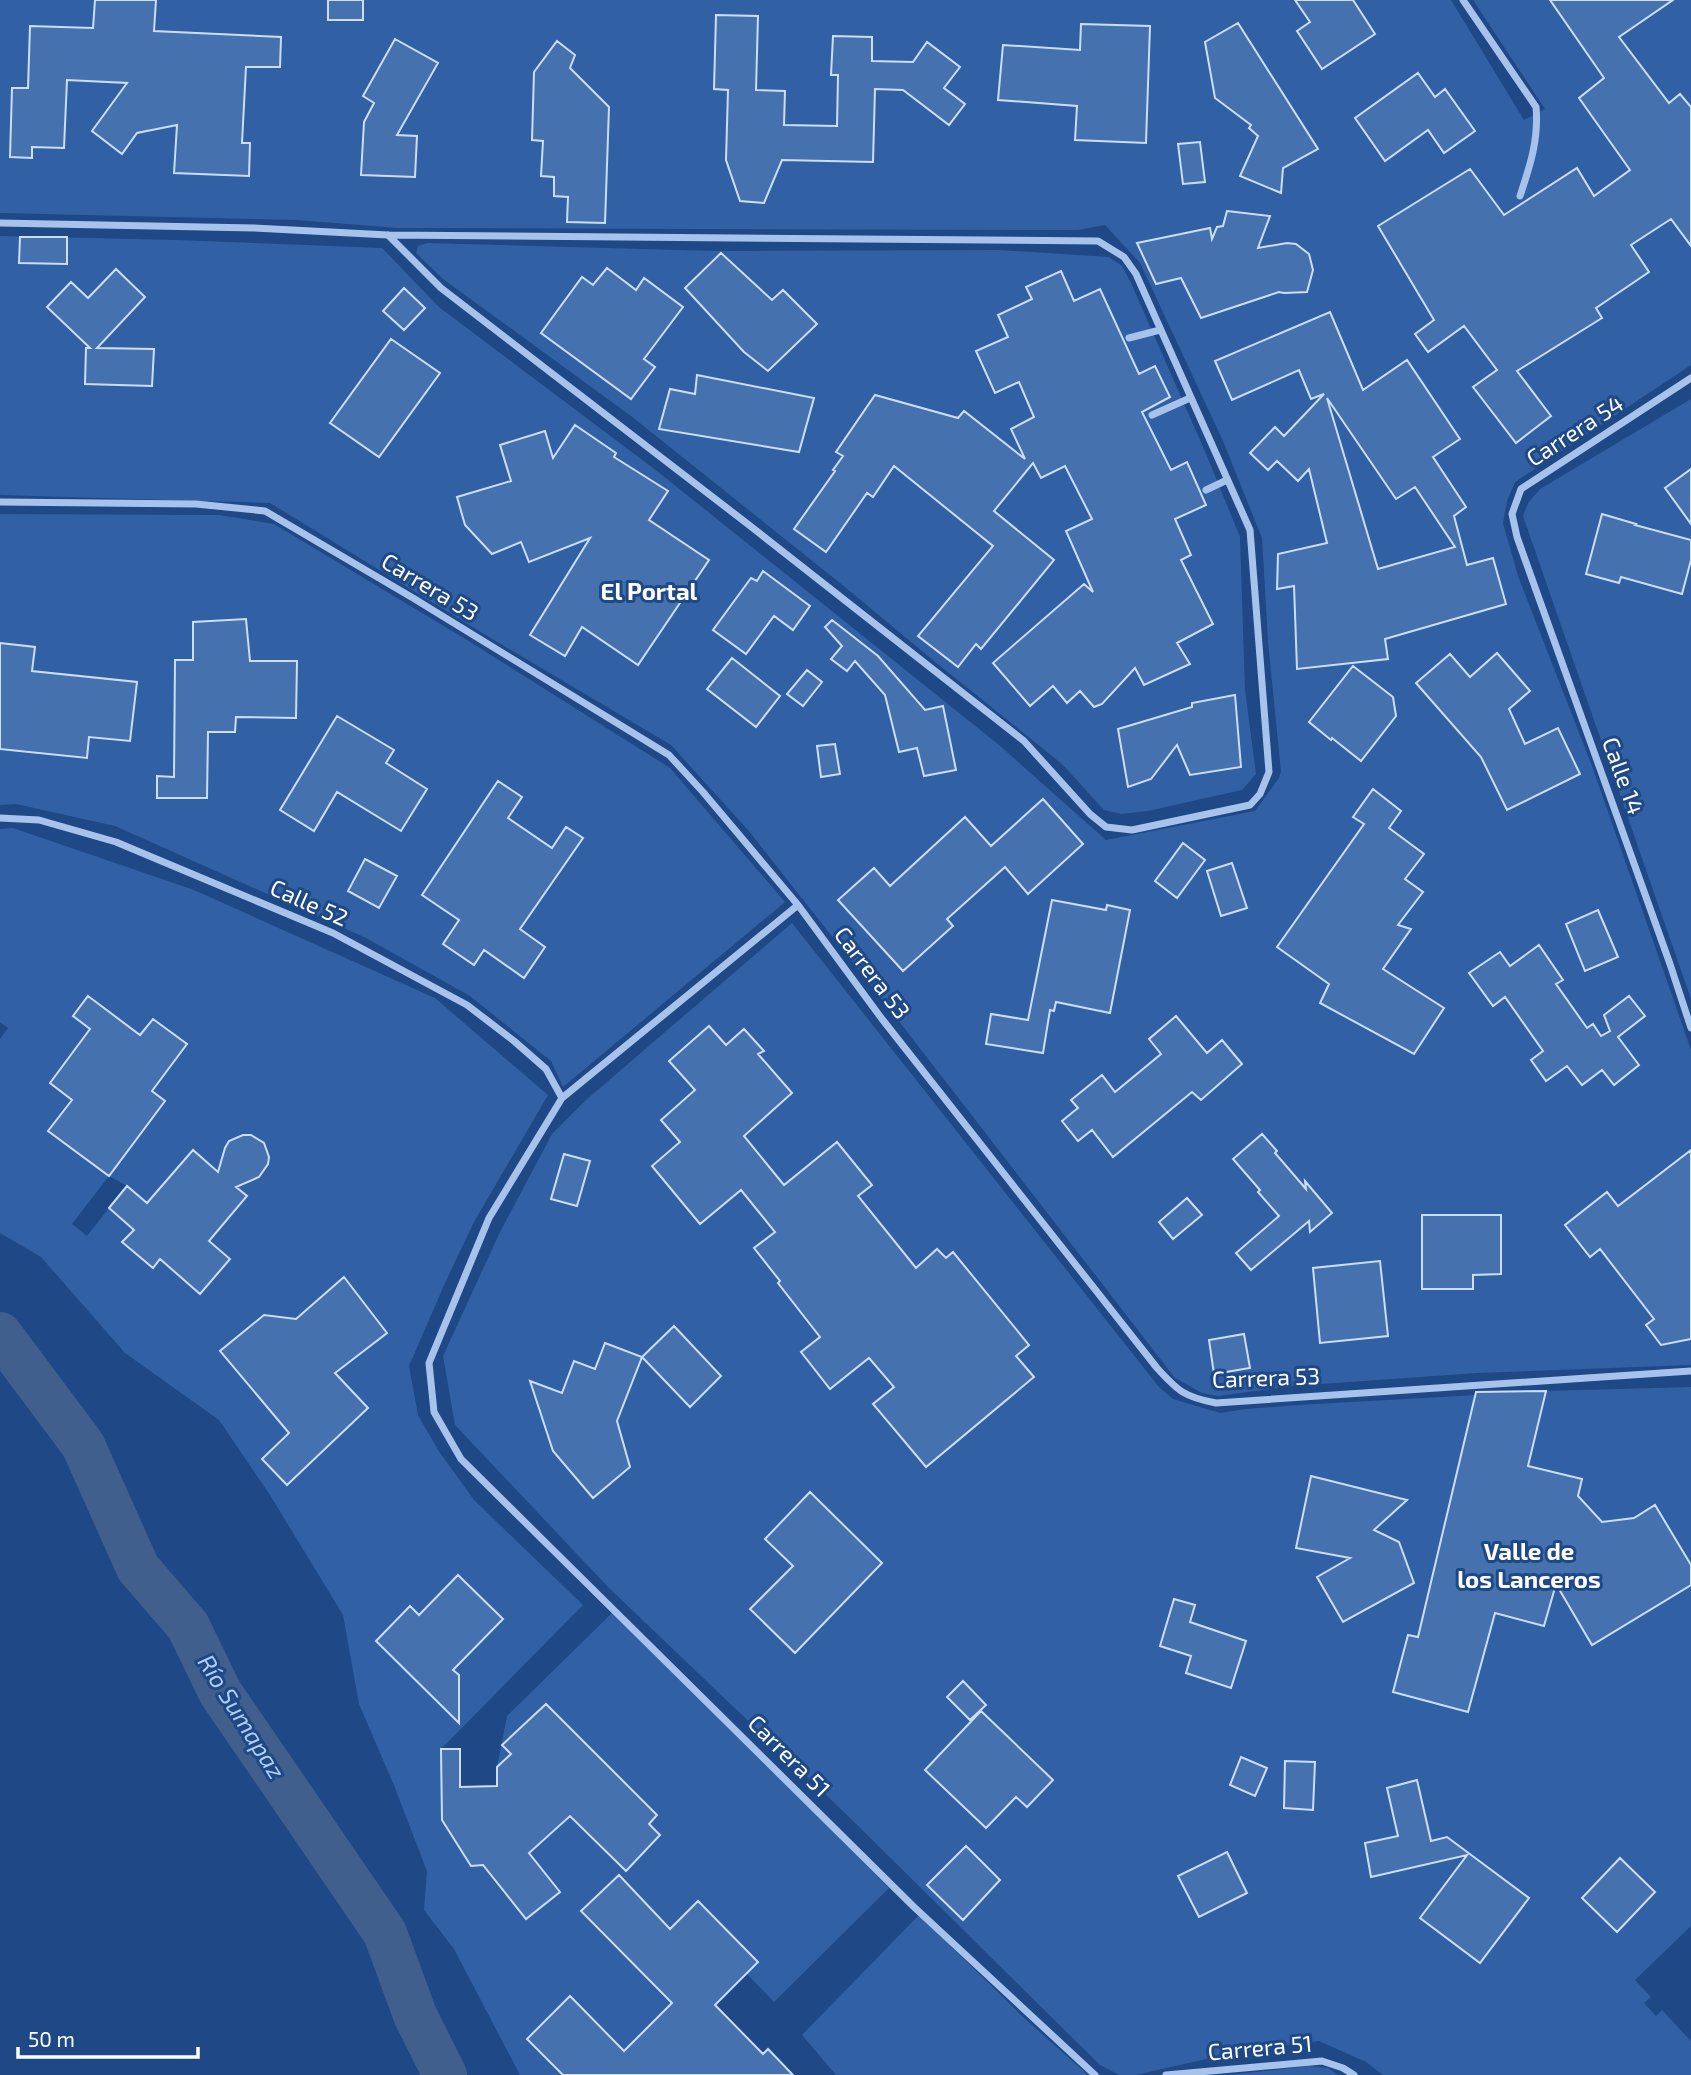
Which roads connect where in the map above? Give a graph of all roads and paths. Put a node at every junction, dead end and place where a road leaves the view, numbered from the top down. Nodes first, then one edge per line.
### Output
1 (1463, 0) edge
2 (1520, 196) dead end
3 (0, 223) edge
4 (387, 235) junction
5 (1160, 330) junction
6 (1129, 338) dead end
7 (1691, 378) edge
8 (1191, 398) junction
9 (1152, 415) dead end
10 (1227, 480) junction
11 (1206, 490) dead end
12 (0, 502) edge
13 (1517, 537) joint
14 (0, 818) edge
15 (798, 905) junction
16 (1691, 1028) edge
17 (562, 1098) junction
18 (1691, 1371) edge
19 (1095, 2075) edge
20 (1166, 2075) edge
21 (1354, 2075) edge

1 - 2 street
3 - 4 street
4 - 5 street
4 - 10 street
5 - 6 street
5 - 8 street
7 - 13 street, Carrera 54
8 - 9 street
8 - 10 street
10 - 11 street
12 - 15 street, Carrera 53
13 - 16 street, Calle 14
14 - 17 street, Calle 52
15 - 17 street, Carrera 51
15 - 18 street, Carrera 53
17 - 19 street, Carrera 51
20 - 21 street, Carrera 51

